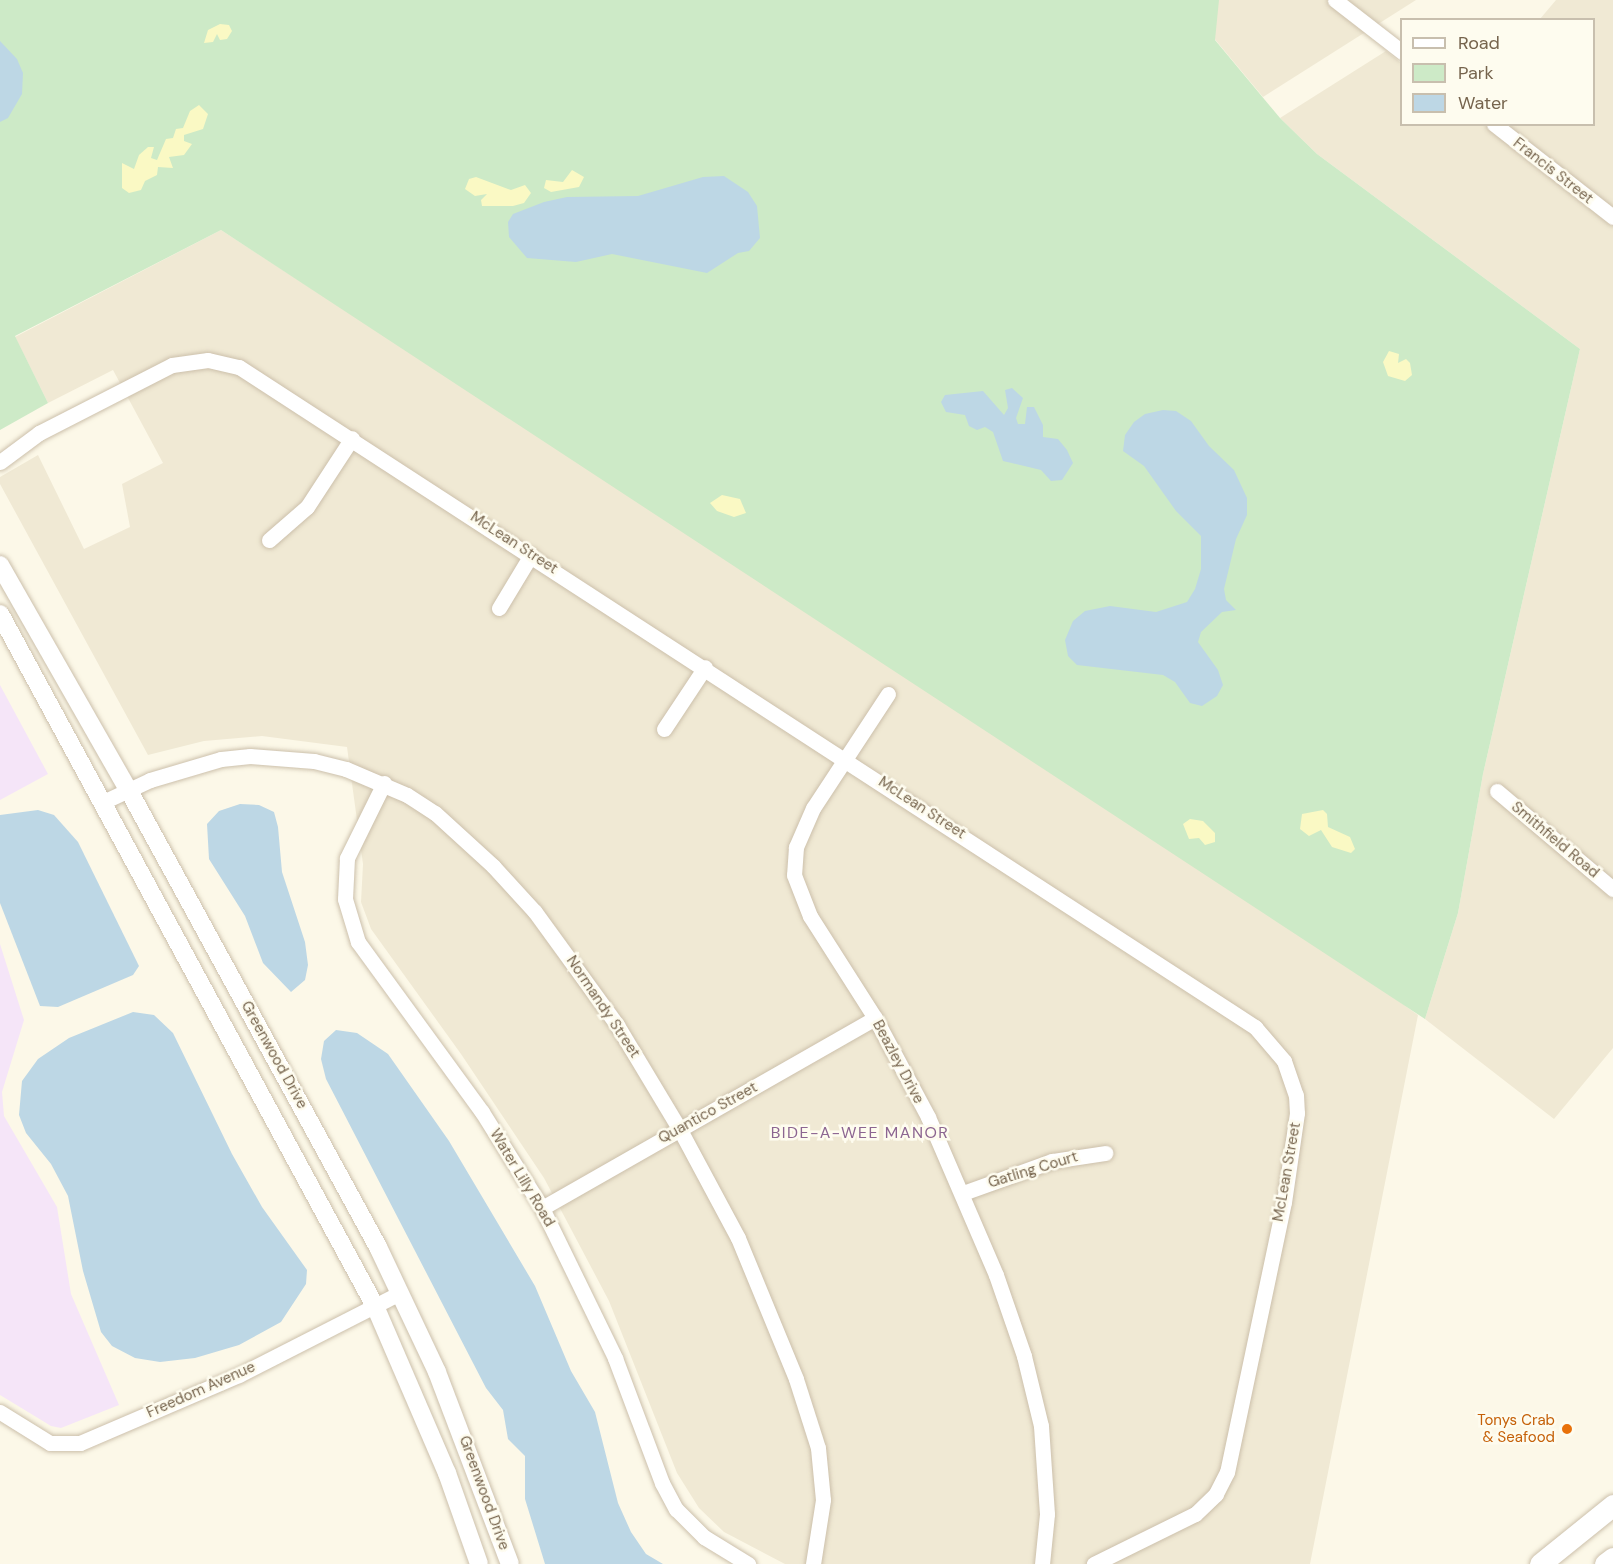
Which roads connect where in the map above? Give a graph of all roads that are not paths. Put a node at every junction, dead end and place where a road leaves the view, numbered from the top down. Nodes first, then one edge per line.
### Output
1 (1335, 0) edge
2 (1400, 51) edge
3 (1497, 126) edge
4 (1613, 217) edge
5 (39, 433) junction
6 (352, 438) junction
7 (0, 446) edge
8 (0, 462) edge
9 (269, 540) dead end
10 (531, 555) junction
11 (0, 565) edge
12 (498, 608) dead end
13 (0, 614) edge
14 (705, 667) junction
15 (888, 694) dead end
16 (664, 729) dead end
17 (846, 759) junction
18 (384, 783) junction
19 (128, 789) junction
20 (1497, 791) dead end
21 (104, 802) junction
22 (1613, 889) edge
23 (875, 1018) junction
24 (679, 1128) junction
25 (1105, 1153) dead end
26 (963, 1193) junction
27 (542, 1208) junction
28 (400, 1293) junction
29 (375, 1305) junction
30 (0, 1413) edge
31 (1613, 1505) edge
32 (1613, 1558) edge
33 (479, 1564) edge
34 (510, 1564) edge
35 (748, 1564) edge
36 (813, 1564) edge
37 (1042, 1564) edge
38 (1094, 1564) edge
39 (1540, 1564) edge
40 (1605, 1564) edge

1 - 2 street
3 - 4 street, Francis Street
5 - 6 street, McLean Street
5 - 7 street, McLean Street
5 - 8 street, McLean Street
6 - 9 street
6 - 10 street, McLean Street
10 - 12 street
10 - 14 street, McLean Street
11 - 19 street, Greenwood Drive
13 - 21 street, Greenwood Drive
14 - 16 street
14 - 17 street, McLean Street
15 - 17 street, Beazley Drive
17 - 23 street, Beazley Drive
17 - 38 street, McLean Street
18 - 19 street, Normandy Street
18 - 24 street, Normandy Street
18 - 27 street, Water Lilly Road
19 - 21 street, Normandy Street
19 - 28 street, Greenwood Drive
20 - 22 street, Smithfield Road
21 - 29 street, Greenwood Drive
23 - 24 street, Quantico Street
23 - 26 street, Beazley Drive
24 - 27 street, Quantico Street
24 - 36 street, Normandy Street
25 - 26 street, Gatling Court
26 - 37 street, Beazley Drive
27 - 35 street, Water Lilly Road
28 - 29 street, Freedom Avenue
28 - 34 street, Greenwood Drive
29 - 30 street, Freedom Avenue
29 - 33 street, Greenwood Drive
31 - 39 main road
32 - 40 main road

